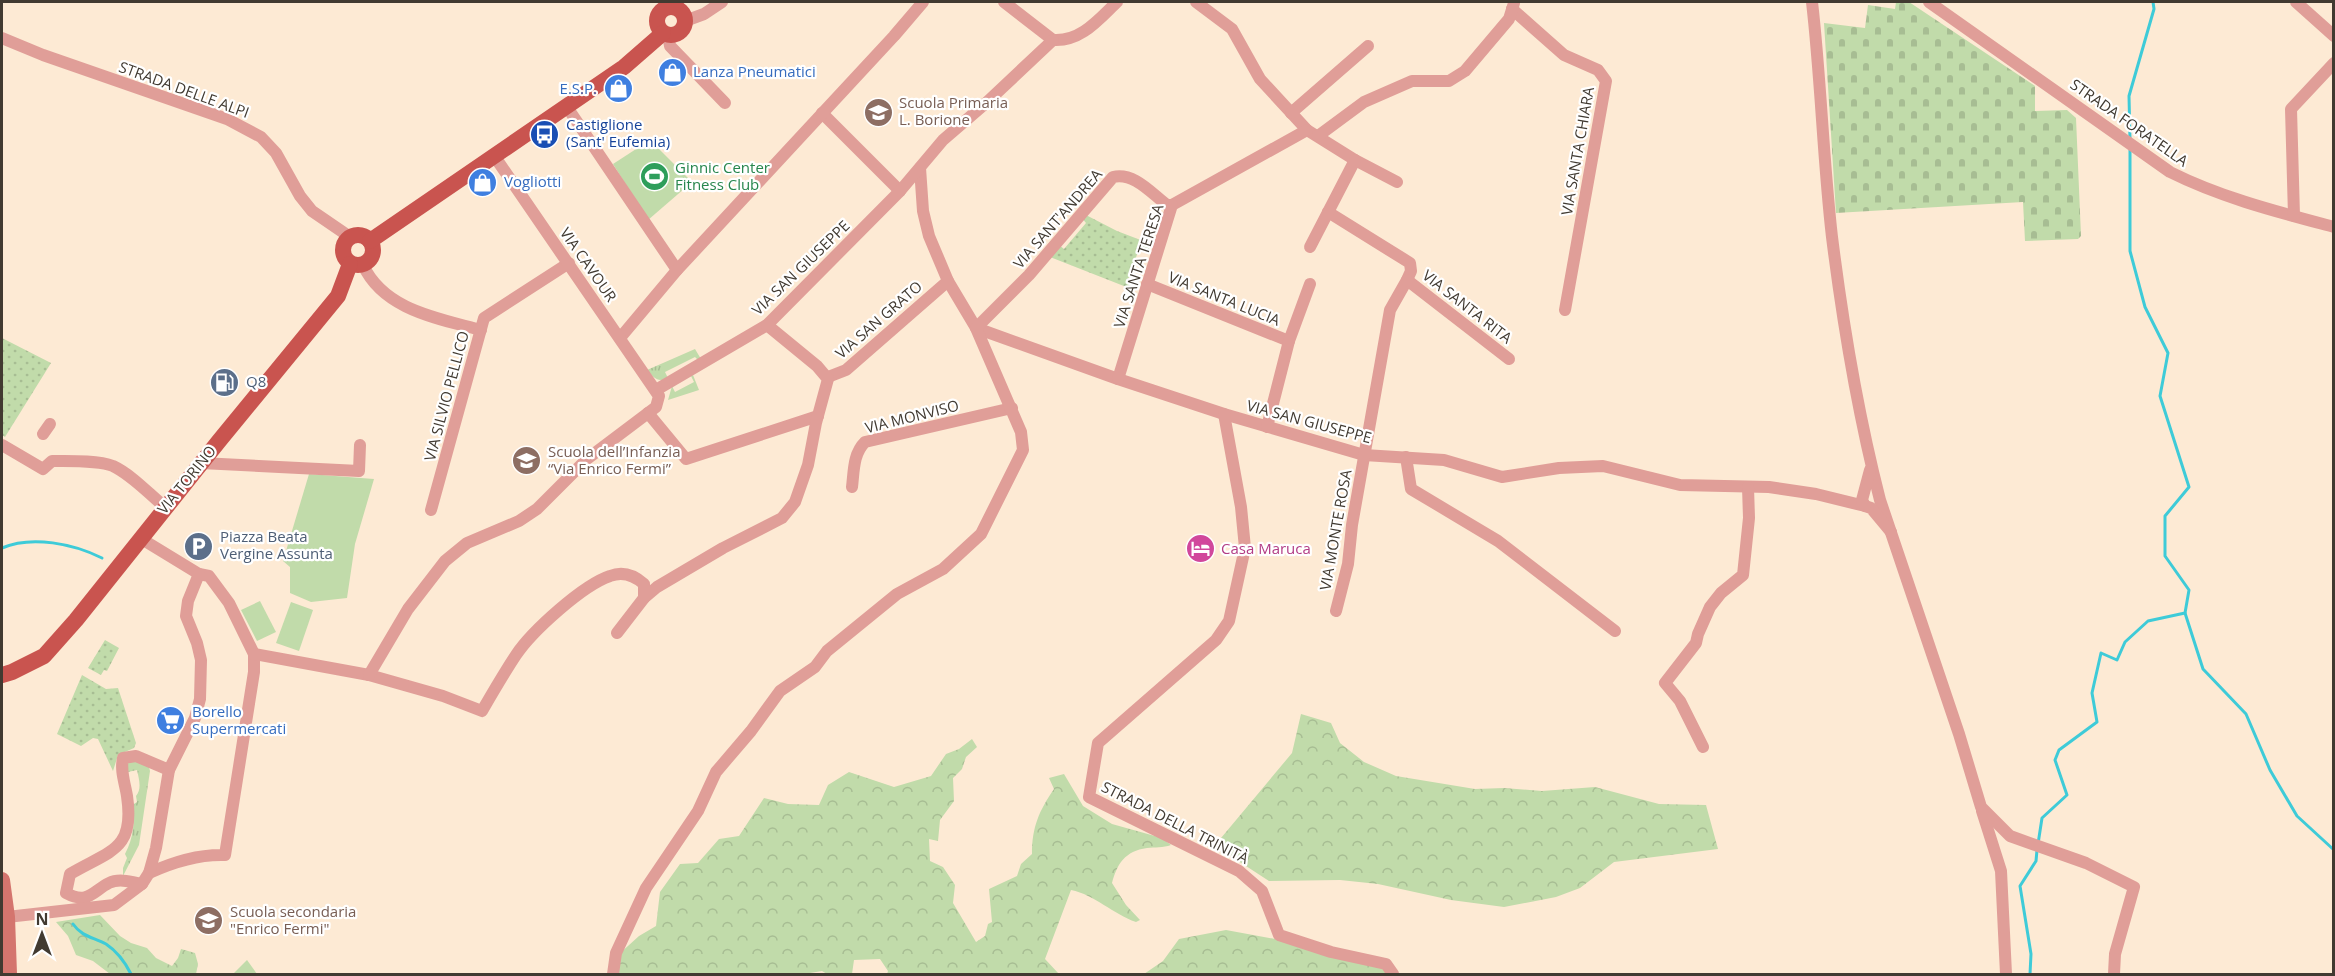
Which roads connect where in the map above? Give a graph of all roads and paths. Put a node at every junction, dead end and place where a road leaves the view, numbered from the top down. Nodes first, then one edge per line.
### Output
1 (722, 2) edge
2 (923, 2) edge
3 (1004, 2) edge
4 (1117, 2) edge
5 (1197, 2) edge
6 (1812, 2) edge
7 (1929, 2) edge
8 (2296, 2) edge
9 (1513, 5) edge
10 (681, 10) edge
11 (665, 34) junction
12 (2334, 36) edge
13 (2, 38) edge
14 (1053, 40) junction
15 (1368, 46) dead end
16 (2334, 63) edge
17 (725, 103) dead end
18 (567, 107) junction
19 (822, 113) junction
20 (1291, 113) junction
21 (1312, 133) junction
22 (495, 157) junction
23 (1355, 160) junction
24 (920, 168) junction
25 (1397, 182) dead end
26 (900, 191) junction
27 (1172, 205) junction
28 (1328, 212) junction
29 (2294, 216) junction
30 (2334, 227) edge
31 (350, 237) junction
32 (370, 241) junction
33 (1310, 247) dead end
34 (569, 263) junction
35 (356, 264) junction
36 (677, 270) junction
37 (1407, 280) junction
38 (948, 281) junction
39 (1147, 284) junction
40 (1310, 284) dead end
41 (1565, 310) dead end
42 (767, 325) junction
43 (976, 328) junction
44 (481, 330) junction
45 (620, 338) junction
46 (1289, 341) junction
47 (1509, 358) dead end
48 (828, 377) junction
49 (1118, 380) junction
50 (656, 390) junction
51 (1011, 408) junction
52 (648, 413) junction
53 (1224, 414) junction
54 (818, 416) junction
55 (1267, 427) junction
56 (360, 444) dead end
57 (2, 445) edge
58 (1365, 455) junction
59 (1406, 457) junction
60 (201, 463) junction
61 (852, 487) dead end
62 (1748, 487) junction
63 (1870, 500) junction
64 (165, 507) junction
65 (431, 510) dead end
66 (140, 538) junction
67 (199, 574) junction
68 (644, 598) junction
69 (1336, 611) dead end
70 (1615, 631) dead end
71 (617, 633) dead end
72 (254, 654) junction
73 (2, 675) edge
74 (369, 675) junction
75 (1703, 747) dead end
76 (169, 771) junction
77 (1981, 807) junction
78 (146, 878) junction
79 (2, 880) edge
80 (5, 913) edge
81 (9, 975) edge
82 (613, 975) edge
83 (1393, 975) edge
84 (2006, 975) edge
85 (2114, 975) edge

1 - 10 street
2 - 19 street
3 - 14 street
4 - 14 street
5 - 20 street
6 - 63 street
7 - 29 street, STRADA FORATELLA
8 - 12 street
9 - 21 street, VIA SANTA TERESA
9 - 41 street, VIA SANTA CHIARA
10 - 11 main road
10 - 11 main road
11 - 17 street
11 - 18 main road
13 - 31 street, STRADA DELLE ALPI
14 - 24 street, VIA SAN GIUSEPPE
15 - 20 street
16 - 29 street
18 - 22 main road
18 - 36 street
19 - 26 street
19 - 36 street
20 - 21 street
21 - 23 street
21 - 27 street, VIA SANTA TERESA
22 - 32 main road
22 - 34 street, VIA CAVOUR
23 - 25 street
23 - 28 street
24 - 26 street, VIA SAN GIUSEPPE
24 - 38 street
26 - 42 street, VIA SAN GIUSEPPE
27 - 39 street, VIA SANTA TERESA
27 - 43 street, VIA SANT'ANDREA
28 - 33 street
28 - 37 street
29 - 30 street, STRADA FORATELLA
31 - 32 main road
31 - 35 main road
32 - 35 main road
34 - 44 street, VIA SILVIO PELLICO
34 - 45 street, VIA CAVOUR
35 - 44 street
35 - 60 main road, VIA TORINO
36 - 45 street
37 - 47 street, VIA SANTA RITA
37 - 58 street, VIA MONTE ROSA
38 - 43 street
38 - 48 street, VIA SAN GRATO
39 - 46 street, VIA SANTA LUCIA
39 - 49 street, VIA SANTA TERESA
40 - 46 street
42 - 48 street
42 - 50 street, VIA SAN GIUSEPPE
43 - 49 street, VIA SAN GIUSEPPE
43 - 51 street
44 - 65 street, VIA SILVIO PELLICO
45 - 50 street, VIA CAVOUR
46 - 55 street
48 - 54 street
49 - 53 street, VIA SAN GIUSEPPE
50 - 52 street
51 - 61 street, VIA MONVISO
51 - 82 street
52 - 54 street
52 - 74 street
53 - 55 street, VIA SAN GIUSEPPE
53 - 83 street, STRADA DELLA TRINITÀ
54 - 68 street
55 - 58 street, VIA SAN GIUSEPPE
56 - 60 street
57 - 64 street
58 - 59 street, VIA SAN GIUSEPPE
58 - 69 street, VIA MONTE ROSA
59 - 62 street, VIA SAN GIUSEPPE
59 - 70 street
60 - 64 main road, VIA TORINO
62 - 63 street, VIA SAN GIUSEPPE
62 - 75 street
63 - 77 street
64 - 66 main road, VIA TORINO
66 - 67 street
66 - 73 main road, VIA TORINO
67 - 72 street
67 - 76 street
68 - 71 street
68 - 74 street
72 - 74 street
72 - 78 street
76 - 78 street
76 - 78 street
77 - 84 street
77 - 85 street
78 - 80 street
79 - 80 main road
80 - 81 main road

